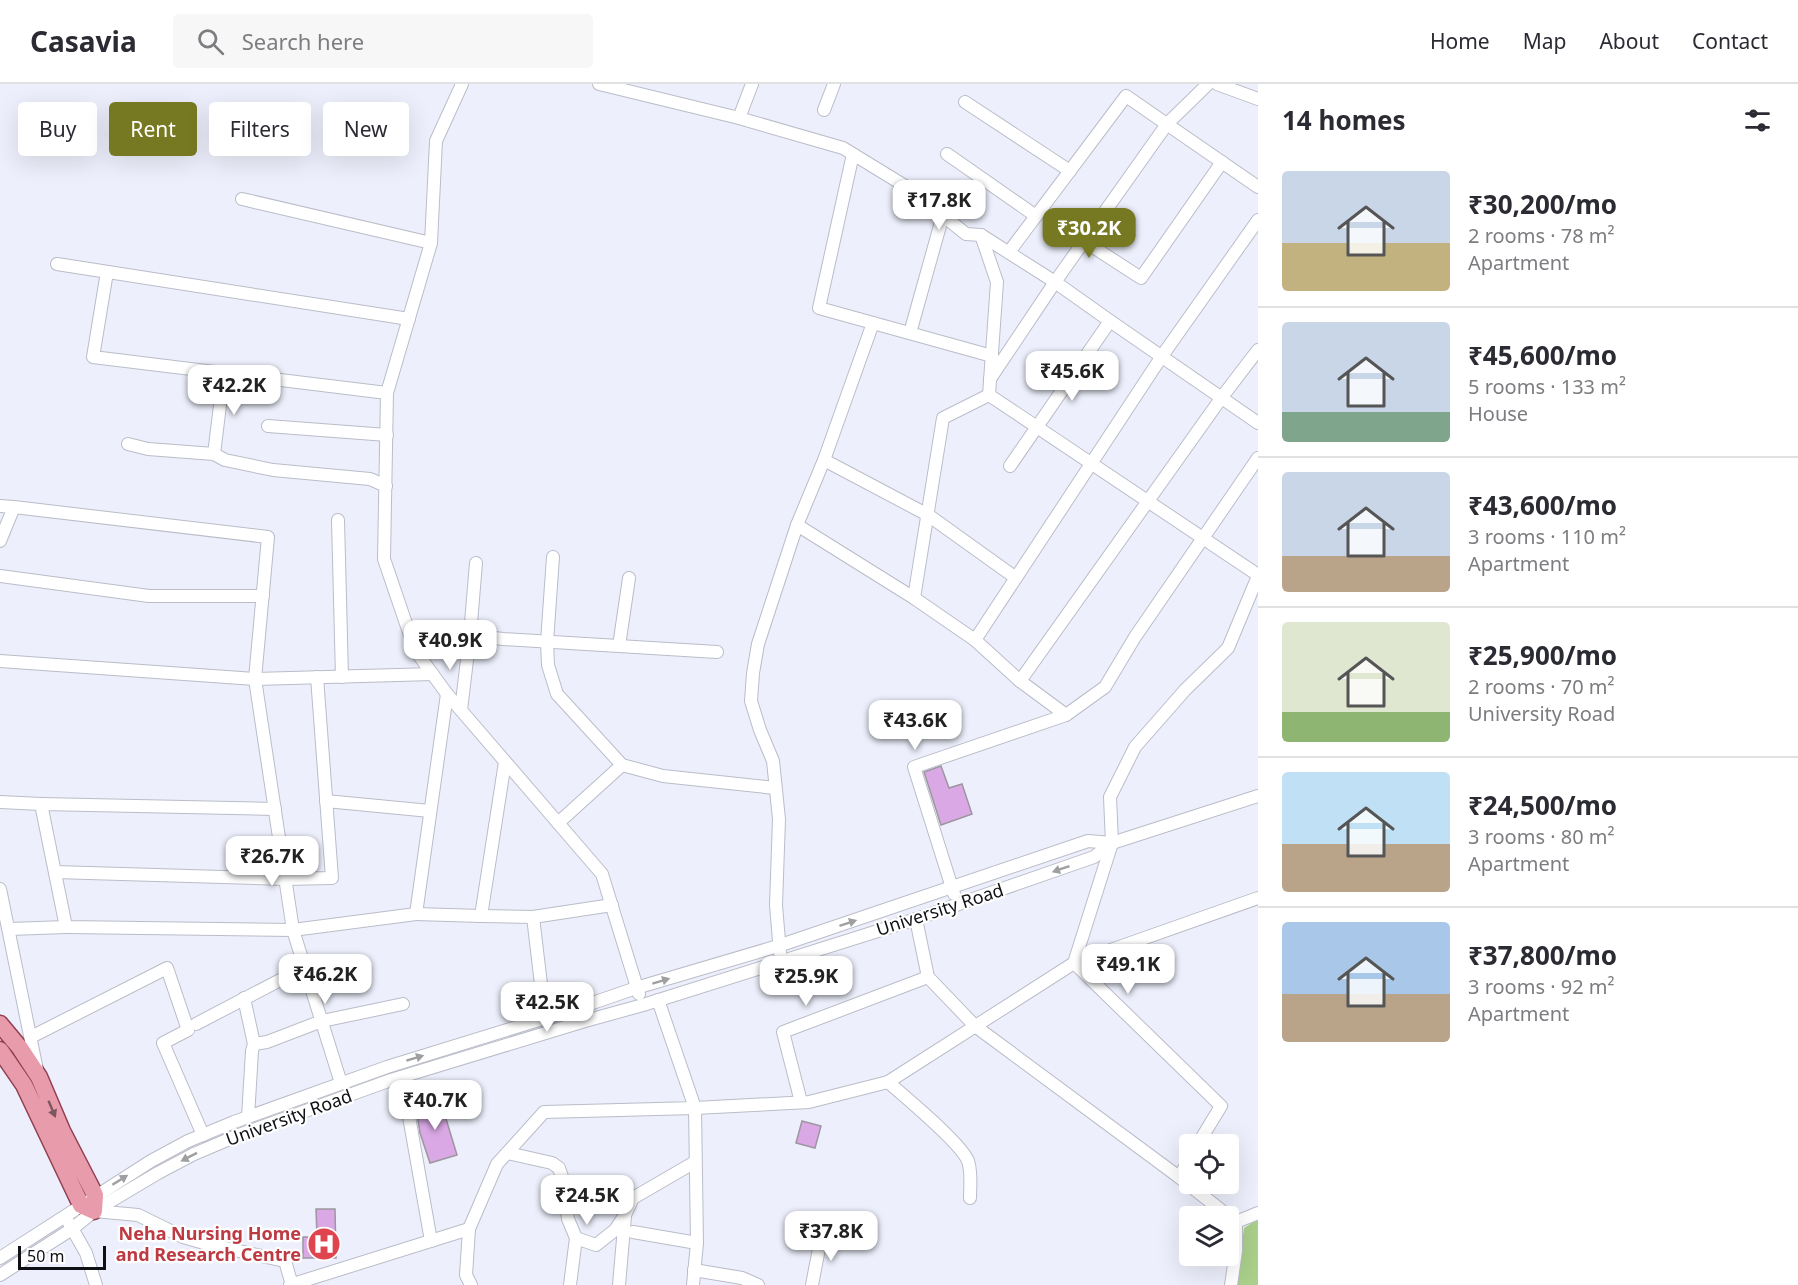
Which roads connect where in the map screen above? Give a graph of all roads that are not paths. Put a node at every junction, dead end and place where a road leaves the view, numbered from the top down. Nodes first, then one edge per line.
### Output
1 (462, 84) edge
2 (599, 84) edge
3 (752, 84) edge
4 (834, 84) edge
5 (1208, 84) edge
6 (1217, 84) edge
7 (1258, 99) edge
8 (964, 102) dead end
9 (824, 110) dead end
10 (739, 118) junction
11 (1167, 124) junction
12 (853, 154) junction
13 (947, 154) dead end
14 (1222, 162) junction
15 (1070, 171) junction
16 (1258, 187) edge
17 (242, 199) dead end
18 (943, 215) junction
19 (1036, 216) junction
20 (1258, 220) edge
21 (981, 235) junction
22 (1084, 241) junction
23 (431, 243) junction
24 (1009, 252) junction
25 (57, 264) dead end
26 (107, 272) junction
27 (1055, 282) junction
28 (409, 319) junction
29 (1110, 321) junction
30 (873, 323) junction
31 (910, 333) junction
32 (1258, 350) edge
33 (1162, 356) junction
34 (992, 357) junction
35 (225, 373) junction
36 (990, 380) junction
37 (387, 393) junction
38 (989, 395) junction
39 (1222, 397) junction
40 (1258, 423) edge
41 (268, 426) dead end
42 (1036, 426) junction
43 (387, 435) junction
44 (128, 444) dead end
45 (214, 454) junction
46 (1258, 458) edge
47 (824, 460) junction
48 (1092, 464) junction
49 (1010, 466) dead end
50 (386, 486) junction
51 (1148, 501) junction
52 (0, 506) edge
53 (14, 507) junction
54 (928, 515) junction
55 (338, 520) dead end
56 (797, 525) junction
57 (1202, 538) junction
58 (0, 541) edge
59 (552, 557) dead end
60 (476, 563) dead end
61 (0, 576) edge
62 (1258, 576) edge
63 (629, 578) dead end
64 (1016, 578) junction
65 (263, 596) junction
66 (914, 598) junction
67 (408, 628) junction
68 (470, 635) junction
69 (975, 640) junction
70 (547, 642) junction
71 (619, 646) junction
72 (717, 651) dead end
73 (0, 661) edge
74 (433, 674) junction
75 (342, 676) junction
76 (317, 677) junction
77 (255, 679) junction
78 (1020, 681) junction
79 (447, 694) junction
80 (460, 710) junction
81 (1066, 715) junction
82 (505, 762) junction
83 (622, 765) junction
84 (775, 788) junction
85 (1258, 796) edge
86 (326, 801) junction
87 (0, 802) edge
88 (41, 804) junction
89 (275, 809) junction
90 (430, 811) junction
91 (558, 823) junction
92 (1112, 843) junction
93 (55, 872) junction
94 (285, 879) junction
95 (952, 888) junction
96 (0, 889) edge
97 (1258, 898) edge
98 (612, 905) junction
99 (957, 905) junction
100 (416, 914) junction
101 (481, 916) junction
102 (533, 917) junction
103 (915, 919) junction
104 (66, 927) junction
105 (9, 929) junction
106 (293, 930) junction
107 (778, 946) junction
108 (782, 961) junction
109 (1074, 963) junction
110 (305, 967) junction
111 (928, 977) junction
112 (636, 988) junction
113 (244, 998) junction
114 (658, 1000) junction
115 (403, 1004) dead end
116 (643, 1005) junction
117 (545, 1018) junction
118 (322, 1021) junction
119 (0, 1024) edge
120 (196, 1024) dead end
121 (975, 1026) junction
122 (31, 1037) junction
123 (254, 1044) junction
124 (0, 1050) edge
125 (5, 1066) edge
126 (39, 1077) junction
127 (402, 1077) junction
128 (888, 1082) junction
129 (341, 1083) junction
130 (801, 1102) junction
131 (695, 1108) junction
132 (248, 1117) junction
133 (1204, 1134) edge
134 (203, 1135) junction
135 (508, 1153) junction
136 (695, 1162) junction
137 (1179, 1177) edge
138 (1201, 1194) edge
139 (970, 1198) dead end
140 (90, 1204) junction
141 (1216, 1206) edge
142 (1258, 1213) edge
143 (625, 1215) junction
144 (65, 1216) junction
145 (1239, 1221) edge
146 (72, 1229) junction
147 (469, 1229) junction
148 (633, 1232) dead end
149 (822, 1233) dead end
150 (576, 1238) junction
151 (431, 1241) junction
152 (697, 1243) junction
153 (0, 1258) edge
154 (1234, 1266) edge
155 (694, 1270) junction
156 (0, 1275) edge
157 (96, 1285) edge
158 (292, 1285) edge
159 (471, 1285) edge
160 (570, 1285) edge
161 (619, 1285) edge
162 (693, 1285) edge
163 (758, 1285) edge
164 (812, 1285) edge
165 (1231, 1285) edge

1 - 23 street
2 - 10 street
3 - 10 street
4 - 9 street
5 - 11 street
6 - 7 street
8 - 15 street
10 - 12 street
11 - 14 street
11 - 15 street
11 - 22 street
12 - 18 street
12 - 30 street
13 - 19 street
14 - 16 street
14 - 22 street
15 - 19 street
17 - 23 street
18 - 21 street
18 - 31 street
19 - 24 street
20 - 33 street
21 - 24 street
21 - 34 street
22 - 27 street
23 - 28 street
24 - 27 street
25 - 26 street
26 - 28 street
26 - 35 street
27 - 29 street
27 - 36 street
28 - 37 street
29 - 33 street
29 - 42 street
30 - 31 street
30 - 47 street
31 - 34 street
32 - 39 street
33 - 39 street
33 - 48 street
34 - 36 street
35 - 37 street
35 - 45 street
36 - 38 street
37 - 43 street
38 - 42 street
38 - 54 street
39 - 40 street
39 - 51 street
41 - 43 street
42 - 48 street
42 - 49 street
43 - 50 street
44 - 45 street
45 - 50 street
46 - 57 street
47 - 54 street
47 - 56 street
48 - 51 street
48 - 64 street
50 - 67 street
51 - 57 street
51 - 78 street
52 - 53 street
53 - 58 street
53 - 65 street
54 - 64 street
54 - 66 street
55 - 75 street
56 - 66 street
56 - 84 street
57 - 62 street
57 - 81 street
59 - 70 street
60 - 68 street
61 - 65 street
62 - 92 street
63 - 71 street
64 - 69 street
65 - 77 street
66 - 69 street
67 - 68 street
67 - 74 street
68 - 70 street
68 - 80 street
69 - 78 street
70 - 71 street
70 - 83 street
71 - 72 street
73 - 77 street
74 - 75 street
74 - 79 street
75 - 76 street
76 - 77 street
76 - 86 street
77 - 89 street
78 - 81 street
79 - 80 street
79 - 90 street
80 - 82 street
81 - 95 street
82 - 91 street
82 - 101 street
83 - 84 street
83 - 91 street
84 - 107 street
85 - 92 street, University Road
86 - 90 street
86 - 94 street
87 - 88 street
88 - 89 street
88 - 93 street
89 - 94 street
90 - 100 street
91 - 98 street
92 - 95 street, University Road
92 -> 99 street, University Road
92 - 109 street
93 - 94 street
93 - 104 street
94 - 106 street
95 - 99 street
107 -> 95 street, University Road
96 - 105 street
97 - 109 street
98 - 102 street
98 - 112 street
99 - 103 street, University Road
100 - 101 street
100 - 106 street
101 - 102 street
102 - 117 street
103 - 108 street, University Road
103 - 111 street
104 - 105 street
104 - 106 street
105 - 122 street
106 - 110 street
107 - 108 street
112 -> 107 street, University Road
108 - 114 street, University Road
109 - 121 street
109 - 133 street
110 - 113 street
110 - 118 street
111 - 121 street
111 - 130 street
112 - 116 street
112 - 117 street, University Road
113 - 120 street
113 - 123 street
114 - 116 street, University Road
114 - 131 street
115 - 118 street
116 - 127 street, University Road
129 -> 117 street, University Road
118 - 123 street
118 - 129 street
119 - 126 main road
121 - 128 street
121 - 137 street
122 - 126 street
122 - 134 street
123 - 132 street
124 - 125 main road
125 - 140 main road
126 -> 140 main road
127 -> 140 street, University Road
127 - 151 street
128 - 130 street
128 - 139 street
129 - 132 street, University Road
130 - 131 street
131 - 135 street
131 - 136 street
132 - 134 street, University Road
140 -> 134 street, University Road
135 - 147 street
135 - 150 street
136 - 143 street
136 - 152 street
138 - 141 street
140 - 144 street, University Road
140 - 146 street, University Road
140 - 158 street
142 - 145 street
143 - 150 street
143 - 161 street
144 - 146 street
144 - 153 street, University Road
146 - 156 street, University Road
146 - 157 street
147 - 151 street
147 - 159 street
148 - 152 street
149 - 164 street
150 - 160 street
151 - 158 street
152 - 155 street
154 - 165 street
155 - 162 street
155 - 163 street

